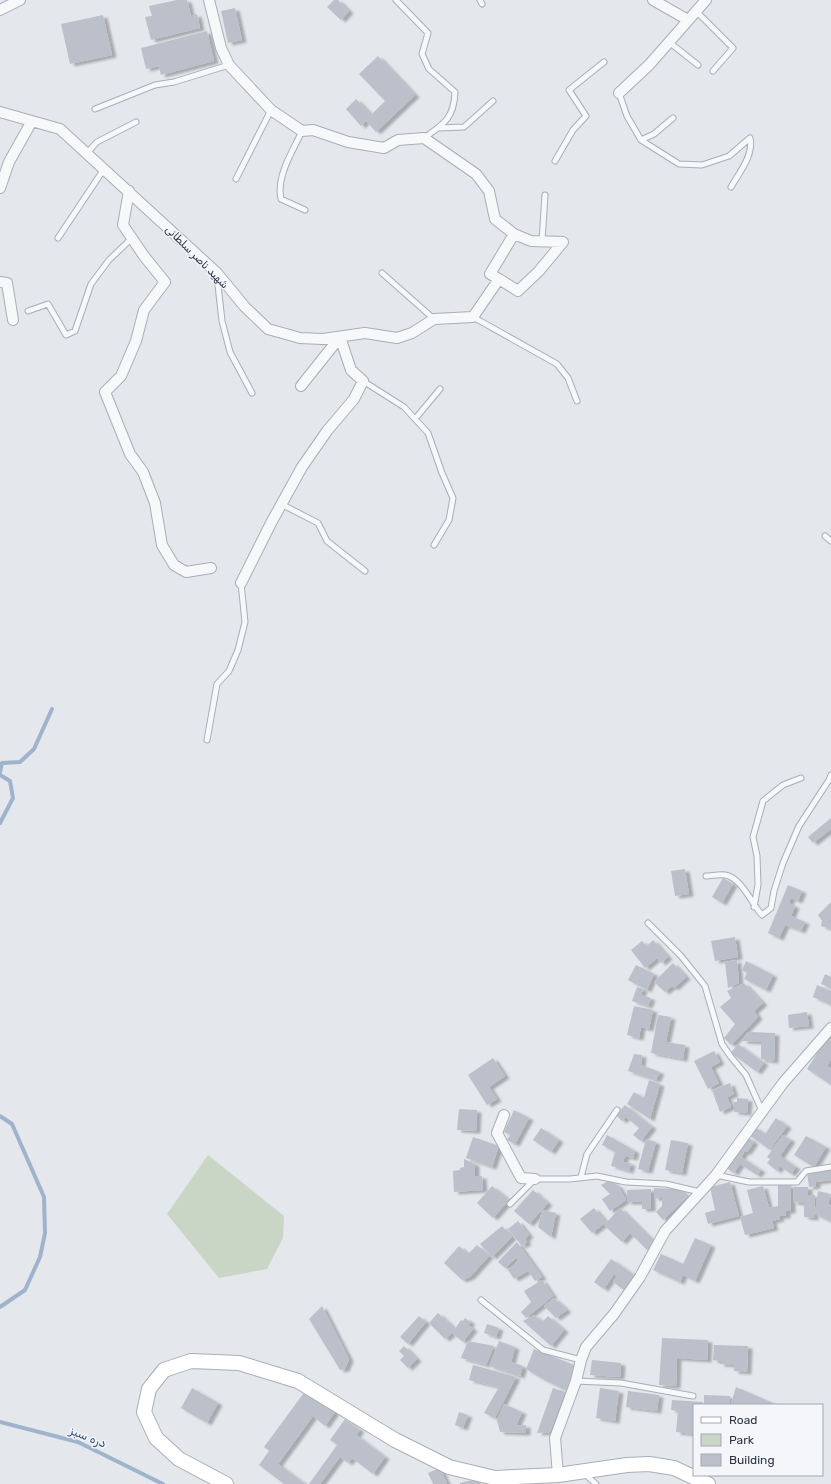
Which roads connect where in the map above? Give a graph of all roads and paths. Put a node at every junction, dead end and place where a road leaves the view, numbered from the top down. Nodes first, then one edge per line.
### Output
1 (20, 0) edge
2 (209, 0) edge
3 (396, 0) edge
4 (653, 0) edge
5 (706, 0) edge
6 (0, 10) edge
7 (696, 11) junction
8 (688, 20) junction
9 (669, 42) junction
10 (604, 62) dead end
11 (229, 65) junction
12 (698, 65) dead end
13 (713, 71) dead end
14 (619, 93) joint
15 (493, 101) dead end
16 (95, 109) dead end
17 (271, 110) junction
18 (0, 112) edge
19 (673, 118) dead end
20 (32, 121) junction
21 (136, 122) dead end
22 (439, 128) junction
23 (302, 131) junction
24 (424, 138) junction
25 (641, 140) junction
26 (87, 153) junction
27 (555, 160) dead end
28 (104, 168) junction
29 (236, 179) dead end
30 (731, 187) dead end
31 (0, 188) edge
32 (129, 191) junction
33 (546, 195) dead end
34 (305, 210) dead end
35 (514, 234) junction
36 (58, 238) dead end
37 (132, 238) junction
38 (542, 241) junction
39 (217, 273) junction
40 (382, 273) dead end
41 (499, 280) junction
42 (0, 282) edge
43 (28, 311) dead end
44 (473, 317) junction
45 (434, 319) junction
46 (13, 320) dead end
47 (340, 337) junction
48 (363, 382) junction
49 (301, 386) dead end
50 (440, 389) dead end
51 (252, 393) dead end
52 (577, 401) dead end
53 (415, 419) junction
54 (281, 504) junction
55 (825, 536) dead end
56 (831, 541) edge
57 (434, 545) dead end
58 (211, 568) dead end
59 (365, 571) dead end
60 (241, 583) joint
61 (207, 740) dead end
62 (831, 775) edge
63 (801, 778) dead end
64 (706, 876) dead end
65 (754, 906) junction
66 (648, 923) dead end
67 (831, 1028) edge
68 (617, 1110) dead end
69 (762, 1110) junction
70 (504, 1115) dead end
71 (831, 1167) edge
72 (716, 1175) junction
73 (581, 1177) junction
74 (535, 1179) junction
75 (700, 1192) junction
76 (510, 1204) dead end
77 (481, 1300) dead end
78 (581, 1360) junction
79 (576, 1381) junction
80 (693, 1396) dead end
81 (583, 1472) junction
82 (558, 1477) junction
83 (504, 1481) edge
84 (226, 1484) edge
85 (596, 1484) edge
86 (708, 1484) edge

1 - 6 street
2 - 11 street
3 - 22 lane
4 - 8 street
5 - 7 street
7 - 8 street
7 - 13 lane
8 - 9 street
9 - 12 lane
9 - 14 street
10 - 27 lane
11 - 16 lane
11 - 17 street
14 - 25 lane
15 - 22 lane
17 - 23 street
17 - 29 lane
18 - 20 street, شهید ناصر سلطانی
19 - 25 lane
20 - 26 street, شهید ناصر سلطانی
20 - 31 street
21 - 26 lane
22 - 24 lane
23 - 24 street
23 - 34 lane
24 - 35 street
25 - 30 lane
26 - 28 street, شهید ناصر سلطانی
28 - 32 street, شهید ناصر سلطانی
28 - 36 lane
32 - 37 street
32 - 39 street, شهید ناصر سلطانی
33 - 38 lane
35 - 38 street
35 - 41 street
37 - 43 lane
37 - 58 street
38 - 41 street
39 - 47 street, شهید ناصر سلطانی
39 - 51 lane
40 - 45 lane
41 - 44 street
42 - 46 street
44 - 45 street
44 - 52 lane
45 - 47 street, شهید ناصر سلطانی
47 - 48 street
47 - 49 street
48 - 53 lane
48 - 54 street
50 - 53 lane
53 - 57 lane
54 - 59 lane
54 - 60 street
55 - 56 lane
60 - 61 lane
62 - 65 lane
63 - 65 lane
64 - 65 lane
66 - 69 lane
67 - 69 street
68 - 73 lane
69 - 72 street
70 - 74 street
71 - 72 lane
72 - 75 street
73 - 74 lane
73 - 75 lane
74 - 76 lane
75 - 78 street
77 - 78 lane
78 - 79 street
79 - 80 lane
79 - 82 street
81 - 82 street
81 - 85 lane
81 - 86 street
82 - 83 street
83 - 84 street

